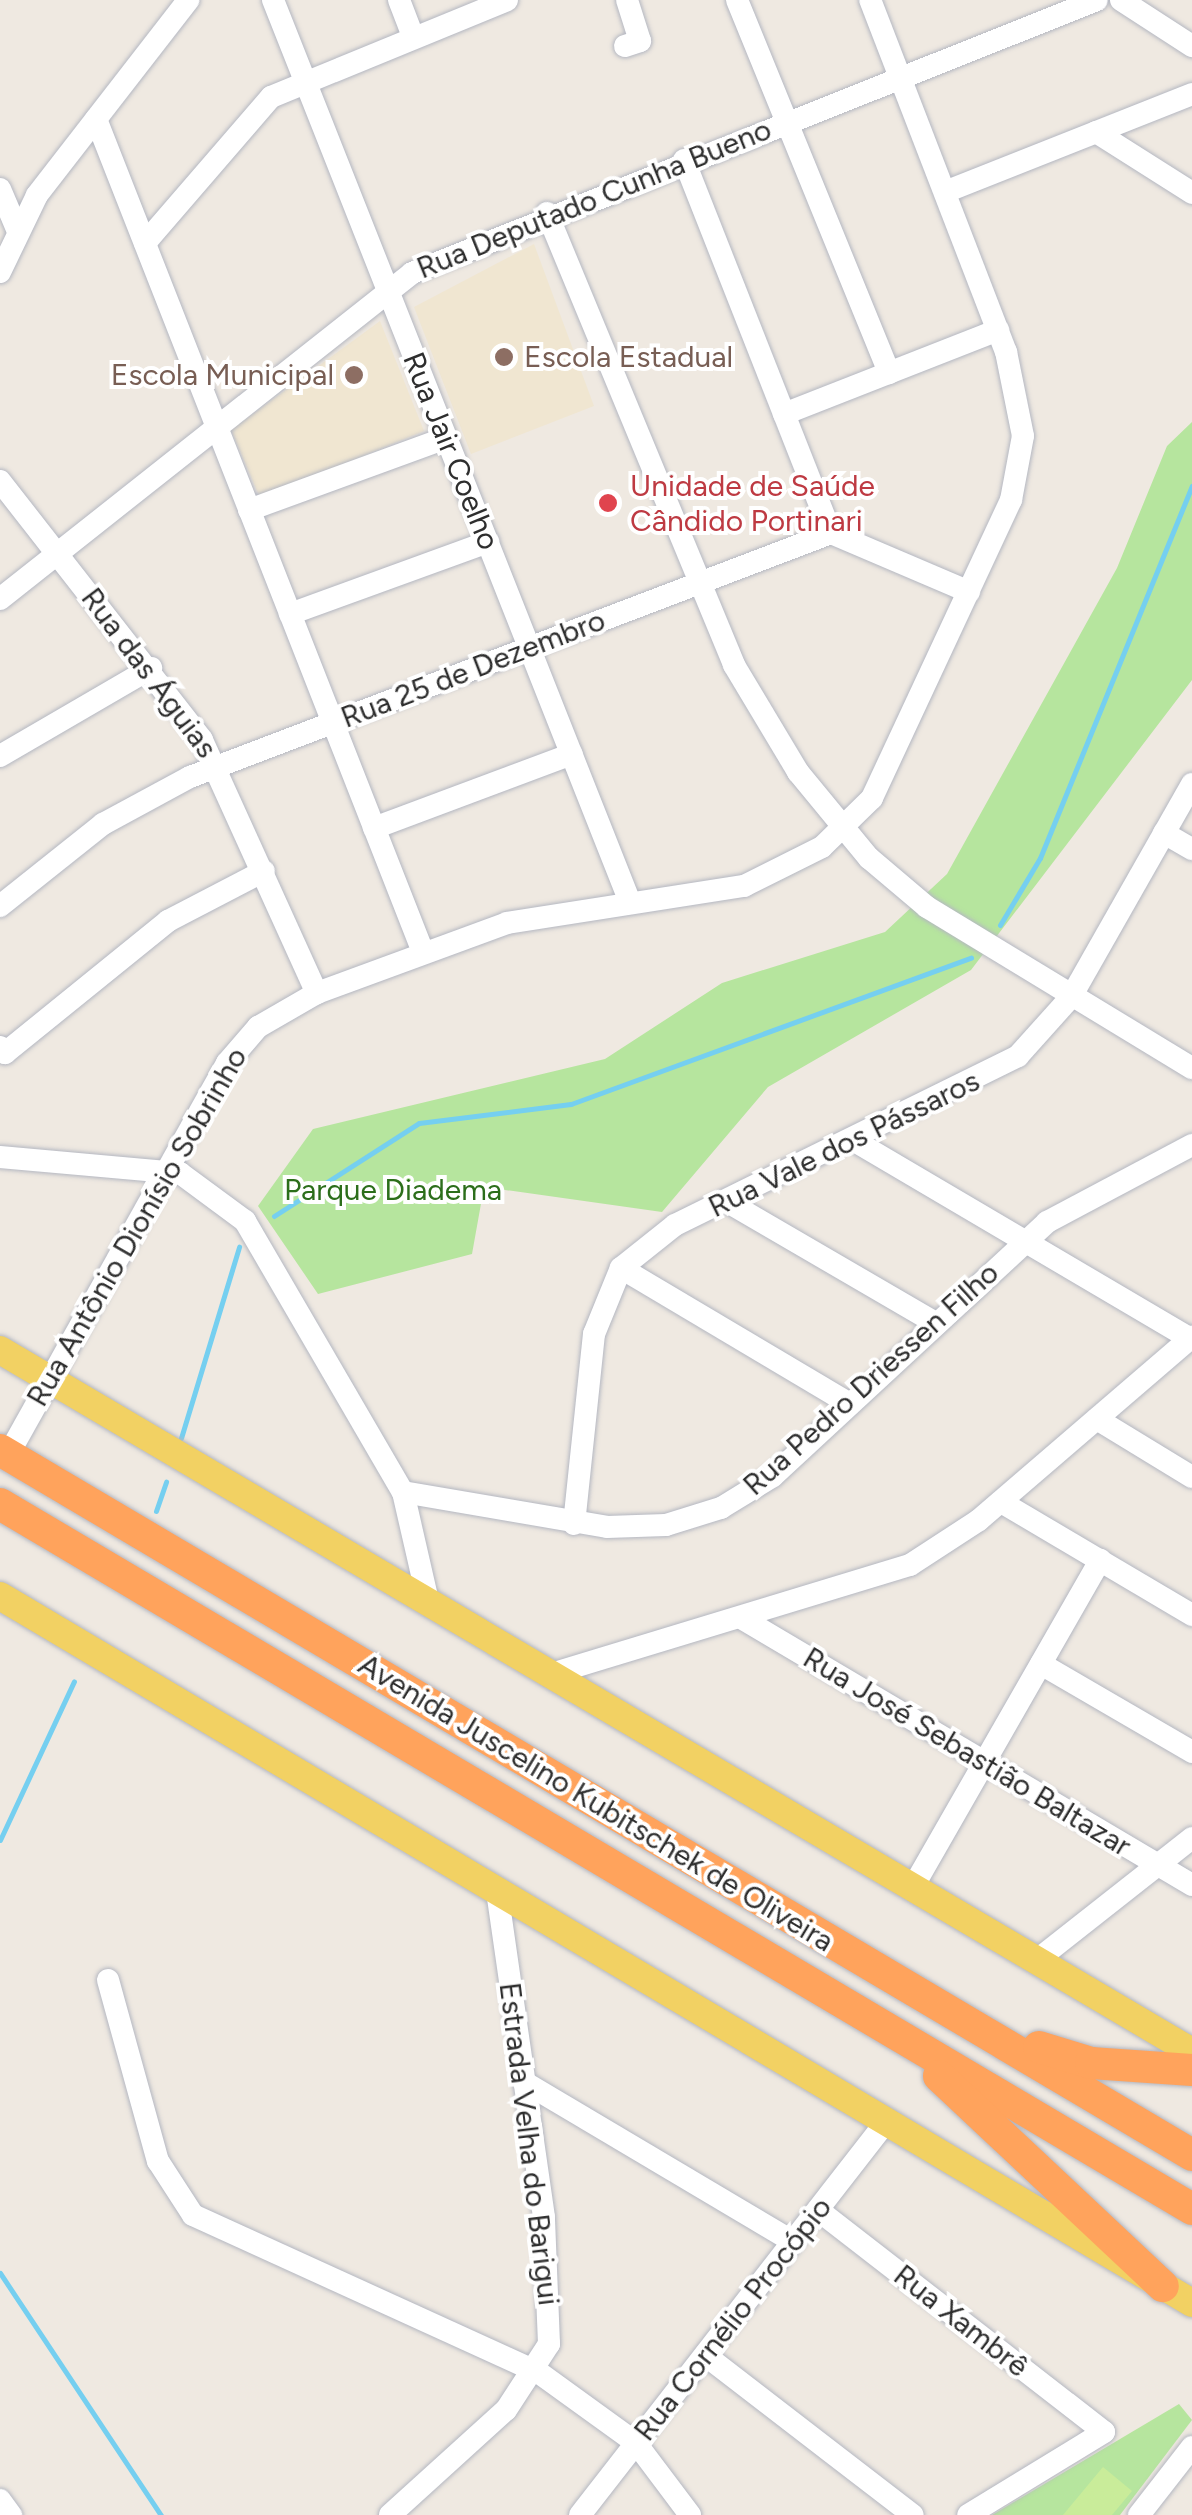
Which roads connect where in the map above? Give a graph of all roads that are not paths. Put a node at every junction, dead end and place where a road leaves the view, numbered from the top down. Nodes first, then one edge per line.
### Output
1 (188, 0) edge
2 (273, 0) edge
3 (399, 0) edge
4 (507, 0) edge
5 (627, 0) edge
6 (736, 0) edge
7 (870, 0) edge
8 (1097, 0) edge
9 (1120, 0) edge
10 (414, 36) junction
11 (625, 46) dead end
12 (1192, 46) edge
13 (900, 76) junction
14 (303, 78) junction
15 (1192, 94) edge
16 (791, 118) junction
17 (96, 119) junction
18 (1096, 132) junction
19 (684, 160) junction
20 (0, 189) edge
21 (944, 192) junction
22 (1192, 193) edge
23 (547, 213) junction
24 (17, 229) junction
25 (145, 243) junction
26 (0, 272) edge
27 (387, 288) junction
28 (998, 330) junction
29 (889, 373) junction
30 (784, 414) junction
31 (215, 423) junction
32 (446, 438) junction
33 (0, 481) edge
34 (249, 510) junction
35 (831, 533) junction
36 (488, 542) junction
37 (58, 552) junction
38 (699, 583) junction
39 (969, 592) junction
40 (0, 599) edge
41 (290, 614) junction
42 (529, 647) junction
43 (151, 668) junction
44 (332, 722) junction
45 (572, 754) junction
46 (0, 756) edge
47 (218, 765) junction
48 (1192, 784) edge
49 (374, 828) junction
50 (844, 831) junction
51 (1164, 832) junction
52 (1192, 849) edge
53 (264, 871) junction
54 (630, 902) junction
55 (0, 906) edge
56 (423, 952) junction
57 (317, 993) junction
58 (1071, 997) junction
59 (2, 1050) edge
60 (1192, 1068) edge
61 (853, 1140) junction
62 (1192, 1144) edge
63 (0, 1157) edge
64 (166, 1170) junction
65 (726, 1201) junction
66 (1024, 1241) junction
67 (620, 1268) junction
68 (936, 1323) junction
69 (1191, 1339) edge
70 (0, 1350) edge
71 (47, 1378) junction
72 (850, 1404) junction
73 (1096, 1420) junction
74 (4, 1452) edge
75 (1192, 1476) edge
76 (403, 1492) junction
77 (1001, 1502) junction
78 (0, 1504) edge
79 (574, 1524) junction
80 (1100, 1560) junction
81 (1, 1598) edge
82 (428, 1602) junction
83 (1192, 1615) edge
84 (742, 1618) junction
85 (1041, 1664) junction
86 (551, 1674) junction
87 (1192, 1752) edge
88 (985, 1762) junction
89 (1192, 1838) edge
90 (1158, 1864) junction
91 (1192, 1885) edge
92 (497, 1888) junction
93 (913, 1888) junction
94 (1037, 1960) junction
95 (108, 1980) dead end
96 (950, 2012) junction
97 (879, 2024) junction
98 (1192, 2052) edge
99 (1192, 2070) edge
100 (524, 2082) junction
101 (886, 2122) junction
102 (1192, 2155) edge
103 (1192, 2208) edge
104 (818, 2210) junction
105 (793, 2242) junction
106 (1163, 2286) junction
107 (1192, 2302) edge
108 (476, 2350) junction
109 (704, 2355) junction
110 (538, 2372) junction
111 (521, 2394) junction
112 (636, 2443) junction
113 (1192, 2447) edge
114 (0, 2500) edge
115 (10, 2515) edge
116 (390, 2515) edge
117 (580, 2515) edge
118 (690, 2515) edge
119 (913, 2515) edge
120 (968, 2515) edge
121 (1140, 2515) edge

1 - 17 street
2 - 14 street, Rua Jair Coelho
3 - 10 street
4 - 10 street
5 - 11 street
6 - 16 street
7 - 13 street, Rua Antônio Dionísio Sobrinho
8 - 13 street, Rua Deputado Cunha Bueno
9 - 12 street
10 - 14 street
13 - 16 street, Rua Deputado Cunha Bueno
13 - 21 street, Rua Antônio Dionísio Sobrinho
14 - 25 street
14 - 27 street, Rua Jair Coelho
15 - 18 street
16 - 19 street, Rua Deputado Cunha Bueno
16 - 29 street
17 - 24 street
17 - 25 street
18 - 21 street
18 - 22 street
19 - 23 street, Rua Deputado Cunha Bueno
19 - 30 street
20 - 24 street
21 - 28 street, Rua Antônio Dionísio Sobrinho
23 - 27 street, Rua Deputado Cunha Bueno
23 - 38 street
24 - 26 street
25 - 31 street
27 - 31 street, Rua Deputado Cunha Bueno
27 - 32 street, Rua Jair Coelho
28 - 29 street
28 - 39 street, Rua Antônio Dionísio Sobrinho
29 - 30 street
30 - 35 street
31 - 34 street
31 - 37 street, Rua Deputado Cunha Bueno
32 - 34 street
32 - 36 street, Rua Jair Coelho
33 - 37 street, Rua das Águias
34 - 41 street
35 - 38 street, Rua 25 de Dezembro
35 - 39 street
36 - 41 street
36 - 42 street, Rua Jair Coelho
37 - 40 street, Rua Deputado Cunha Bueno
37 - 43 street, Rua das Águias
38 - 42 street, Rua 25 de Dezembro
38 - 50 street
39 - 50 street, Rua Antônio Dionísio Sobrinho
41 - 44 street
42 - 44 street, Rua 25 de Dezembro
42 - 45 street, Rua Jair Coelho
43 - 46 street
43 - 47 street, Rua das Águias
44 - 47 street, Rua 25 de Dezembro
44 - 49 street
45 - 49 street
45 - 54 street, Rua Jair Coelho
47 - 53 street, Rua das Águias
47 - 55 street, Rua 25 de Dezembro
48 - 51 street, Rua Vale dos Pássaros
49 - 56 street
50 - 54 street, Rua Antônio Dionísio Sobrinho
50 - 58 street
51 - 52 street
51 - 58 street, Rua Vale dos Pássaros
53 - 57 street, Rua das Águias
53 - 59 street
54 - 56 street, Rua Antônio Dionísio Sobrinho
56 - 57 street, Rua Antônio Dionísio Sobrinho
57 - 64 street, Rua Antônio Dionísio Sobrinho
58 - 60 street
58 - 61 street, Rua Vale dos Pássaros
61 - 65 street, Rua Vale dos Pássaros
61 - 66 street
62 - 66 street, Rua Pedro Driessen Filho
63 - 64 street
64 - 71 street, Rua Antônio Dionísio Sobrinho
64 - 76 street
65 - 67 street, Rua Vale dos Pássaros
65 - 68 street
66 - 68 street, Rua Pedro Driessen Filho
66 - 69 street
67 - 72 street
67 - 79 street, Rua Vale dos Pássaros
68 - 72 street, Rua Pedro Driessen Filho
69 - 73 street
70 - 71 main road
71 - 74 street, Rua Antônio Dionísio Sobrinho
71 - 82 main road
72 - 79 street, Rua Pedro Driessen Filho
73 - 75 street
73 - 77 street
74 - 96 highway, Avenida Juscelino Kubitschek de Oliveira
76 - 79 street, Rua Pedro Driessen Filho
76 - 82 street
77 - 80 street
77 - 84 street
78 - 97 highway
80 - 83 street
80 - 85 street
81 - 92 main road
82 - 86 main road
84 - 86 street
84 - 88 street, Rua José Sebastião Baltazar
85 - 87 street
85 - 88 street
86 - 93 main road
88 - 90 street, Rua José Sebastião Baltazar
88 - 93 street
89 - 90 street
90 - 91 street, Rua José Sebastião Baltazar
90 - 94 street
92 - 100 street, Estrada Velha do Barigui
92 - 101 main road
93 - 94 main road
94 - 98 main road
95 - 108 street
96 - 99 highway
96 - 102 highway, Avenida Juscelino Kubitschek de Oliveira
97 - 103 highway
97 - 106 highway
100 - 105 street
100 - 110 street, Estrada Velha do Barigui
101 - 104 street, Rua Cornélio Procópio
101 - 106 main road
104 - 105 street, Rua Cornélio Procópio
104 - 120 street, Rua Xambrê
105 - 109 street, Rua Cornélio Procópio
106 - 107 main road
108 - 110 street
108 - 111 street
109 - 112 street, Rua Cornélio Procópio
109 - 119 street
110 - 111 street, Estrada Velha do Barigui
110 - 112 street
111 - 116 street, Estrada Velha do Barigui
112 - 117 street, Rua Cornélio Procópio
112 - 118 street
113 - 121 street
114 - 115 street

